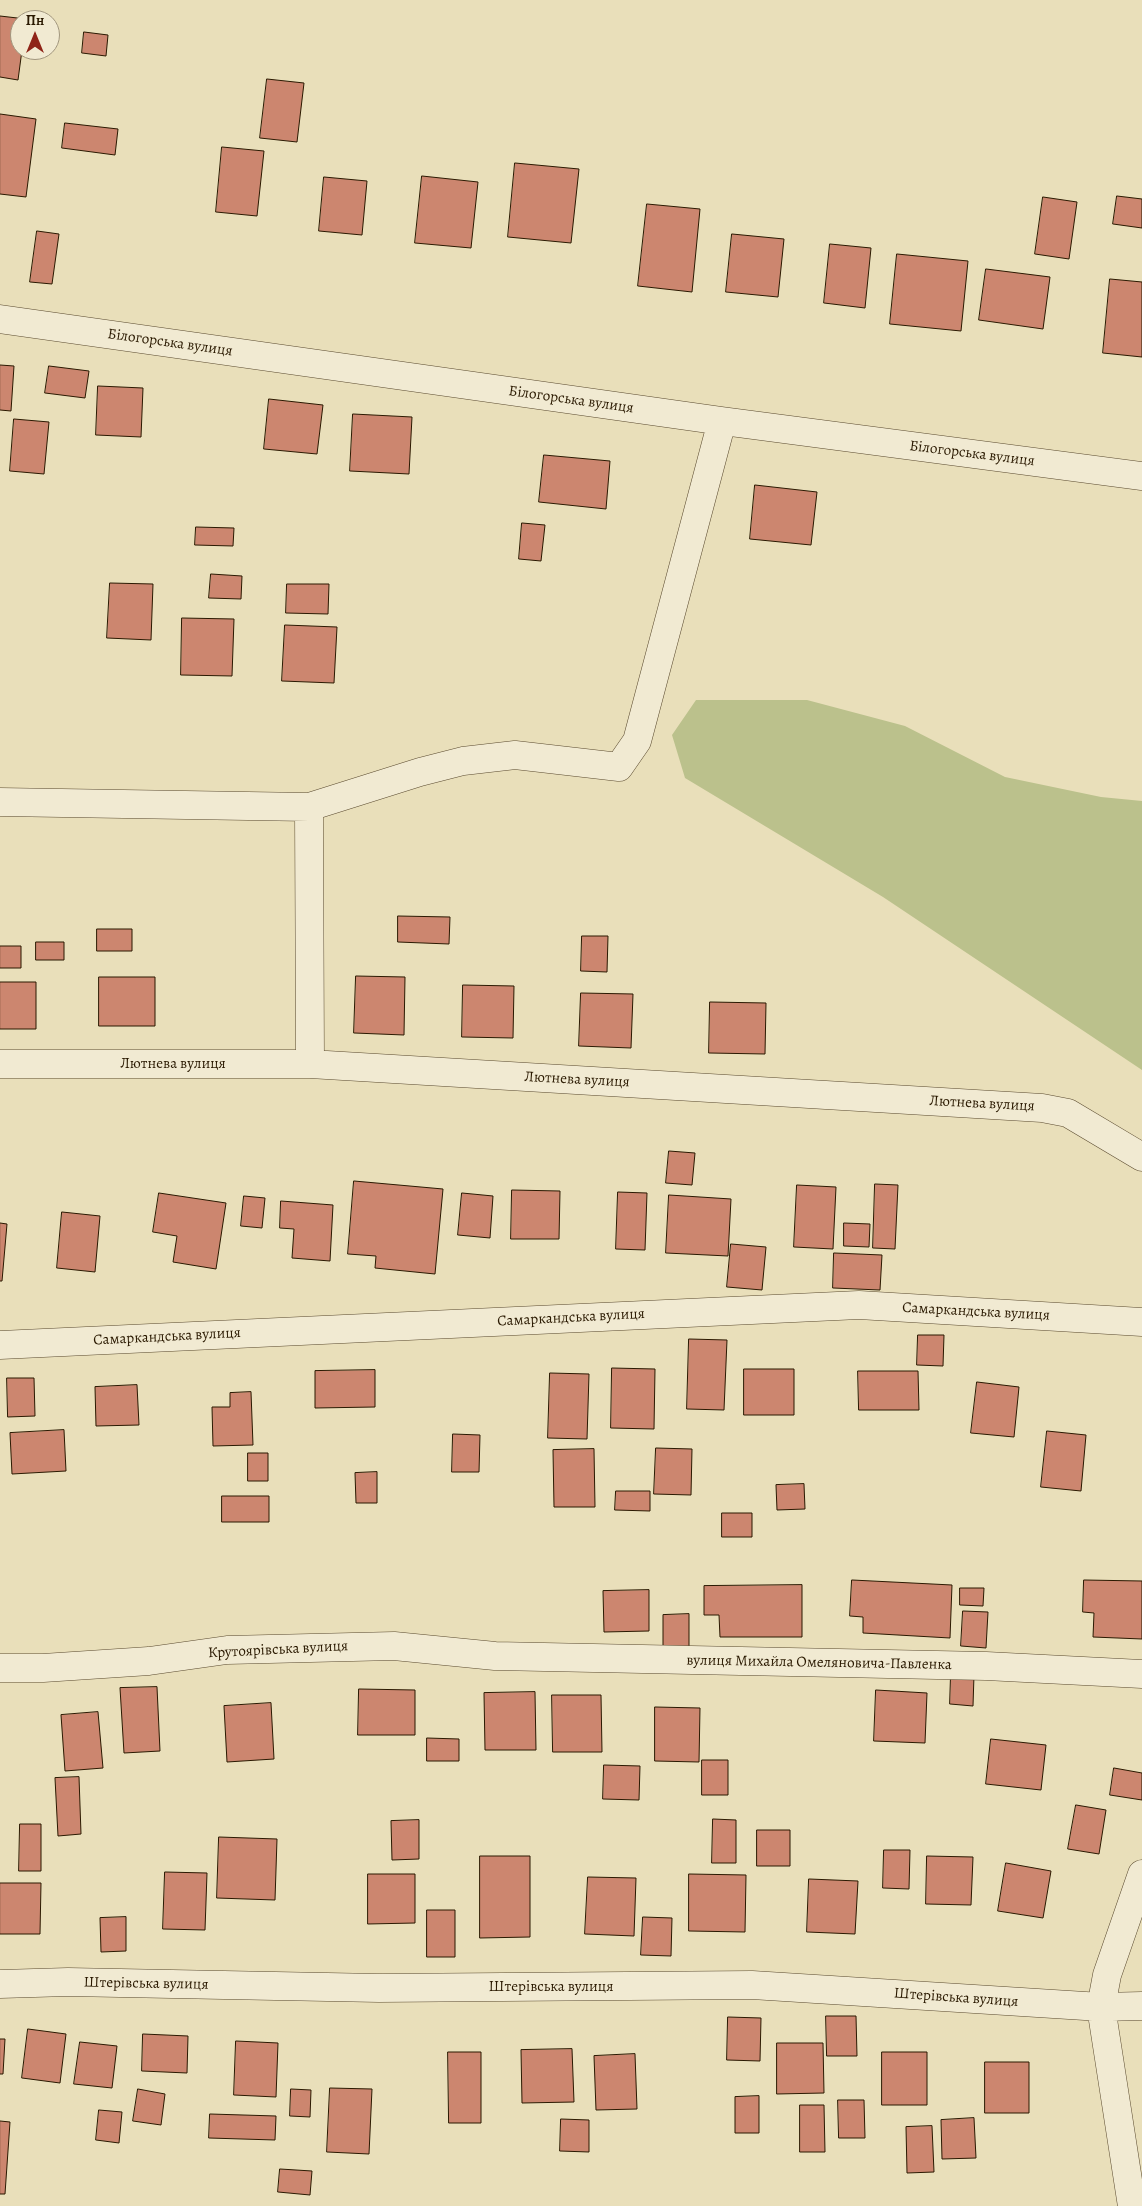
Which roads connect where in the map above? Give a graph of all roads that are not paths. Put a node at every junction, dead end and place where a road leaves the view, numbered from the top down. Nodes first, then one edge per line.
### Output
1 (0, 319) edge
2 (722, 421) junction
3 (1142, 476) edge
4 (0, 802) edge
5 (309, 807) junction
6 (0, 1064) edge
7 (310, 1064) junction
8 (1142, 1156) edge
9 (1142, 1322) edge
10 (0, 1345) edge
11 (495, 1656) joint
12 (0, 1668) edge
13 (1142, 1674) edge
14 (1142, 1874) edge
15 (0, 1984) edge
16 (1142, 2006) edge
17 (1101, 2007) junction
18 (1132, 2206) edge

1 - 2 street, Білогорська вулиця
2 - 3 street, Білогорська вулиця
2 - 5 street
4 - 5 street
5 - 7 street
6 - 7 street, Лютнева вулиця
7 - 8 street, Лютнева вулиця
9 - 10 street, Самаркандська вулиця
11 - 12 street, Крутоярівська вулиця
11 - 13 street, вулиця Михайла Омеляновича-Павленка
14 - 17 street
15 - 17 street, Штерівська вулиця
16 - 17 street, Штерівська вулиця
17 - 18 street

